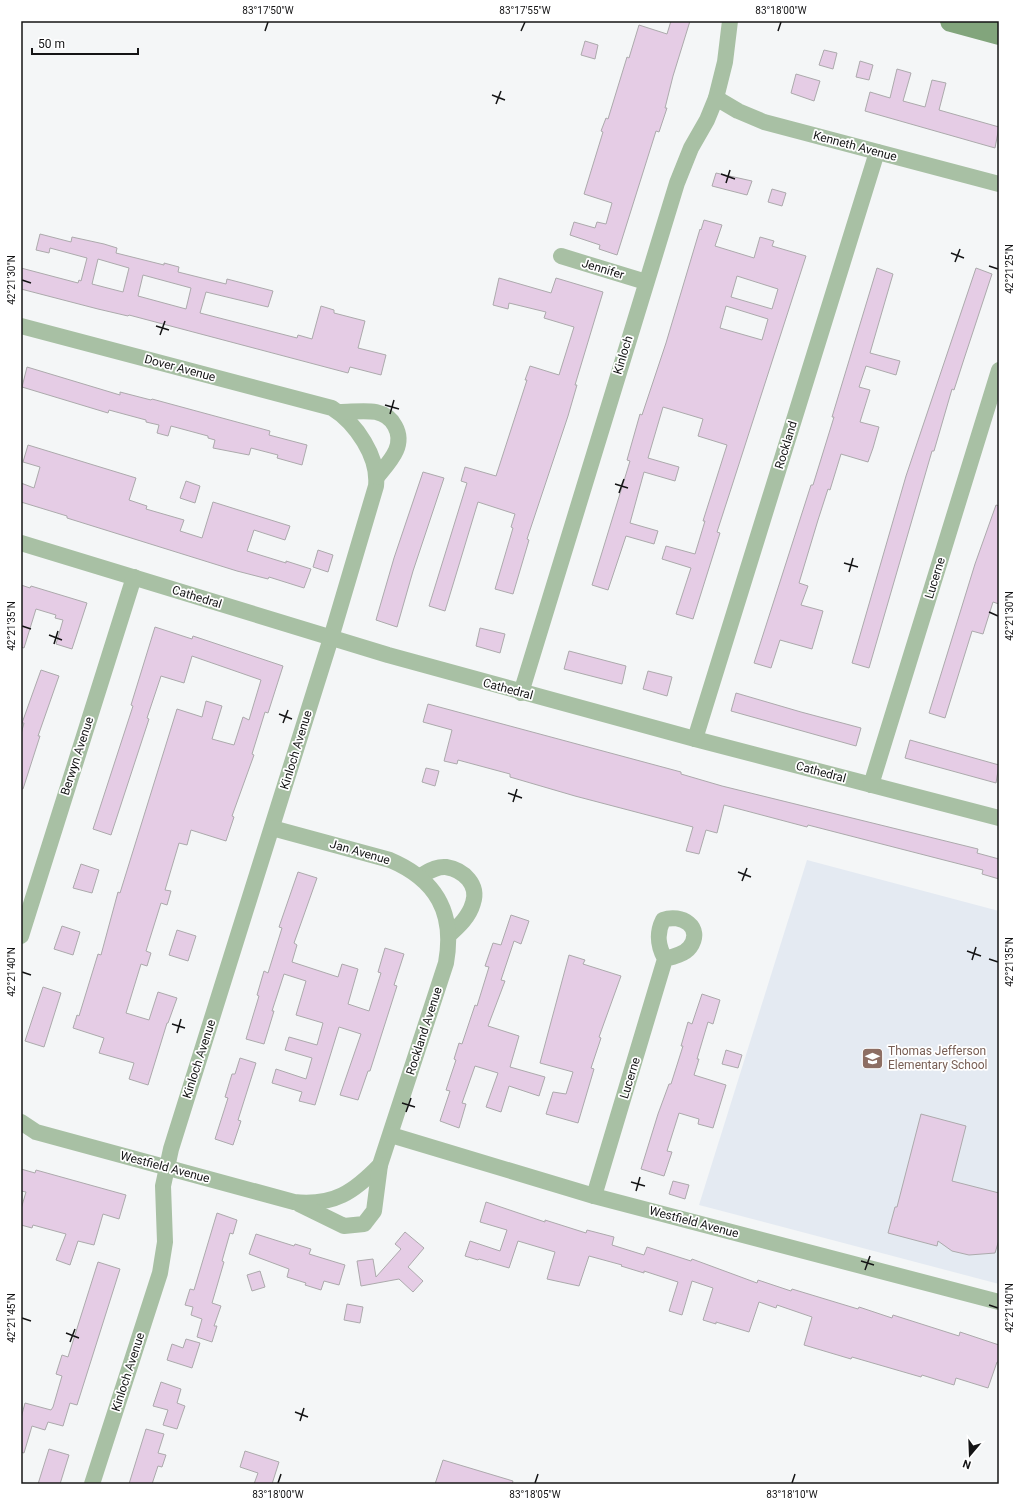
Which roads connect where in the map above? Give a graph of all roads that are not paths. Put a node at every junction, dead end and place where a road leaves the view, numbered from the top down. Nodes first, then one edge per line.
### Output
1 (730, 21) edge
2 (951, 21) edge
3 (999, 34) edge
4 (716, 98) junction
5 (877, 152) junction
6 (999, 184) edge
7 (561, 256) dead end
8 (646, 282) junction
9 (21, 326) edge
10 (999, 370) edge
11 (339, 412) junction
12 (377, 477) junction
13 (21, 543) edge
14 (134, 577) junction
15 (331, 638) junction
16 (521, 692) junction
17 (695, 739) junction
18 (871, 785) junction
19 (999, 818) edge
20 (272, 828) junction
21 (420, 876) junction
22 (437, 896) joint
23 (449, 935) junction
24 (21, 936) edge
25 (665, 959) dead end
26 (21, 1122) edge
27 (28, 1131) edge
28 (390, 1135) junction
29 (380, 1164) junction
30 (167, 1168) junction
31 (348, 1193) joint
32 (594, 1196) junction
33 (294, 1202) junction
34 (364, 1224) joint
35 (999, 1302) edge
36 (92, 1484) edge

1 - 4 street, Kinloch
2 - 3 main road
4 - 5 street, Kenneth Avenue
4 - 8 street, Kinloch
5 - 6 street, Kenneth Avenue
5 - 17 street, Rockland
7 - 8 street, Jennifer
8 - 16 street, Kinloch
9 - 11 street, Dover Avenue
10 - 18 street, Lucerne
11 - 12 street, Dover Avenue
11 - 12 street, Dover Avenue
12 - 15 street, Dover Avenue
13 - 14 street, Cathedral
14 - 15 street, Cathedral
14 - 24 street, Berwyn Avenue
15 - 16 street, Cathedral
15 - 20 street, Kinloch Avenue
16 - 17 street, Cathedral
17 - 18 street, Cathedral
18 - 19 street, Cathedral
20 - 21 street, Jan Avenue
20 - 30 street, Kinloch Avenue
21 - 22 street, Jan Avenue
21 - 23 street
22 - 23 street, Rockland Avenue
23 - 28 street, Rockland Avenue
25 - 32 street, Lucerne
26 - 27 street, Westfield Avenue
27 - 30 street, Westfield Avenue
28 - 29 street, Rockland Avenue
28 - 32 street, Westfield Avenue
29 - 31 street, Rockland Avenue
29 - 34 street, Rockland Avenue
30 - 33 street, Westfield Avenue
30 - 36 street, Kinloch Avenue
31 - 33 street, Westfield Avenue
32 - 35 street, Westfield Avenue
33 - 34 street, Westfield Avenue

